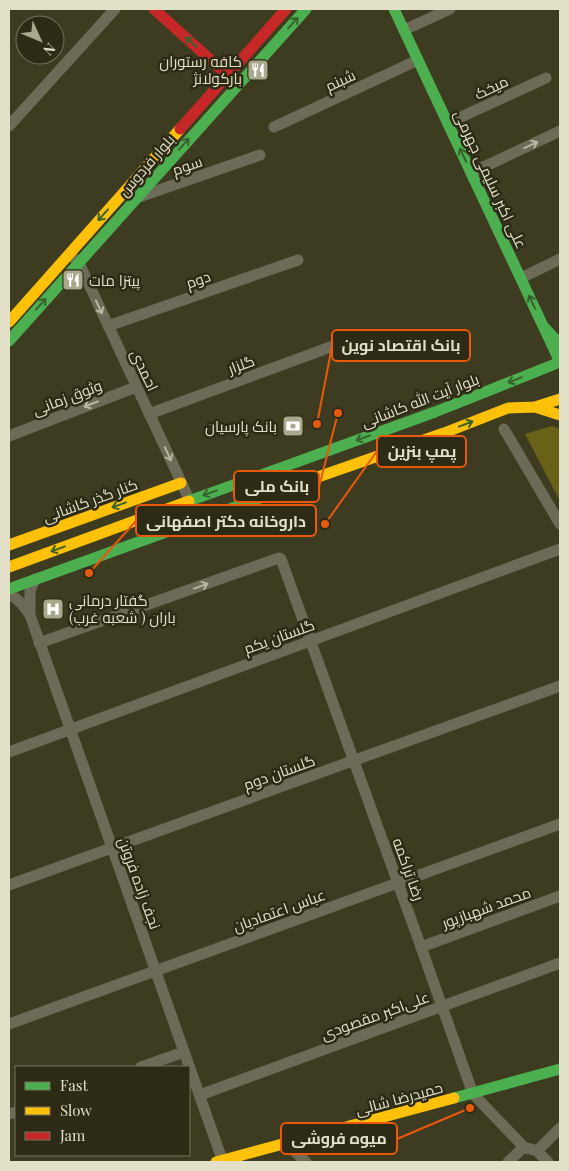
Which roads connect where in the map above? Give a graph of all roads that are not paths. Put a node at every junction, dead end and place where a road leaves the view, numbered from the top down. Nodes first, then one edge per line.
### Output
1 (115, 9) edge
2 (154, 9) edge
3 (286, 9) edge
4 (306, 9) edge
5 (394, 9) edge
6 (450, 9) edge
7 (404, 30) junction
8 (418, 60) junction
9 (227, 74) junction
10 (546, 78) dead end
11 (238, 84) junction
12 (448, 123) junction
13 (9, 126) edge
14 (274, 127) dead end
15 (560, 131) edge
16 (260, 155) dead end
17 (471, 173) junction
18 (126, 189) junction
19 (136, 198) junction
20 (69, 254) junction
21 (560, 259) edge
22 (298, 260) dead end
23 (79, 263) junction
24 (521, 278) junction
25 (9, 322) edge
26 (108, 326) junction
27 (543, 326) junction
28 (9, 341) edge
29 (344, 342) dead end
30 (560, 344) edge
31 (560, 362) edge
32 (136, 387) junction
33 (552, 389) dead end
34 (560, 398) edge
35 (535, 407) junction
36 (508, 408) junction
37 (149, 414) junction
38 (560, 415) edge
39 (504, 429) dead end
40 (9, 436) edge
41 (181, 483) junction
42 (190, 501) junction
43 (560, 524) edge
44 (9, 545) edge
45 (560, 549) edge
46 (9, 567) edge
47 (36, 580) junction
48 (9, 591) edge
49 (30, 615) junction
50 (310, 641) junction
51 (39, 643) junction
52 (560, 686) edge
53 (70, 729) junction
54 (9, 752) edge
55 (354, 760) junction
56 (560, 824) edge
57 (112, 848) junction
58 (398, 883) junction
59 (9, 885) edge
60 (560, 896) edge
61 (421, 947) junction
62 (560, 964) edge
63 (156, 971) junction
64 (442, 1006) junction
65 (9, 1024) edge
66 (184, 1052) junction
67 (145, 1066) edge
68 (189, 1066) edge
69 (190, 1068) edge
70 (560, 1069) edge
71 (472, 1094) junction
72 (200, 1095) junction
73 (560, 1128) edge
74 (287, 1144) junction
75 (524, 1147) junction
76 (537, 1151) junction
77 (221, 1161) edge
78 (306, 1162) edge
79 (508, 1162) edge
80 (548, 1162) edge

1 - 13 street
9 -> 2 main road
3 - 9 main road, بلوار فردوس
11 -> 4 main road, بلوار فردوس
5 - 7 main road, علی اکبر سلیمی جهرمی
6 - 7 street
7 - 8 main road, علی اکبر سلیمی جهرمی
8 - 12 main road, علی اکبر سلیمی جهرمی
8 - 14 street, شبنم
9 - 11 main road
9 - 18 main road, بلوار فردوس
10 - 12 street, میخک
19 -> 11 main road, بلوار فردوس
17 -> 12 main road, علی اکبر سلیمی جهرمی
17 -> 15 street
16 - 19 street, سوم
17 - 24 main road, علی اکبر سلیمی جهرمی
18 - 19 street
18 -> 20 main road, بلوار فردوس
19 - 23 main road, بلوار فردوس
20 - 23 street, احمدی
20 - 25 main road, بلوار فردوس
21 - 24 street
22 - 26 street, دوم
23 -> 26 street, احمدی
28 -> 23 main road, بلوار فردوس
27 -> 24 main road, علی اکبر سلیمی جهرمی
26 - 32 street, احمدی
27 - 30 main road
27 - 31 main road, علی اکبر سلیمی جهرمی
29 - 37 street, گلزار
31 -> 42 main road, بلوار آیت الله کاشانی
32 - 37 street, احمدی
32 -> 40 street, وثوق زمانی
33 - 36 main road
34 - 35 main road
35 - 36 main road
35 - 38 main road
47 -> 36 main road
37 -> 41 street, احمدی
39 - 43 street
41 - 42 street, احمدی
41 -> 44 main road, کنار گذر کاشانی
42 -> 46 main road, بلوار آیت الله کاشانی
45 - 50 street, گلستان یکم
47 - 48 main road
47 - 49 street, نجف زاده فروتن
48 - 49 street, نجف زاده فروتن
49 - 51 street, نجف زاده فروتن
51 -> 50 street, رضا تراکمه
50 - 53 street, گلستان یکم
50 - 55 street, رضا تراکمه
51 - 53 street, نجف زاده فروتن
52 - 55 street, گلستان دوم
53 - 54 street, گلستان یکم
53 - 57 street, نجف زاده فروتن
55 - 57 street, گلستان دوم
55 - 58 street, رضا تراکمه
56 - 58 street, عباس اعتمادیان
57 - 59 street, گلستان دوم
57 - 63 street, نجف زاده فروتن
58 - 61 street, رضا تراکمه
58 - 63 street, عباس اعتمادیان
60 - 61 street, محمد شهبازپور
61 - 64 street, رضا تراکمه
62 - 64 street, علی‌اکبر مقصودی
63 - 65 street, عباس اعتمادیان
63 - 66 street, نجف زاده فروتن
64 - 71 street, رضا تراکمه
64 - 72 street, علی‌اکبر مقصودی
66 - 67 street
66 - 68 street, نجف زاده فروتن
69 - 72 street, نجف زاده فروتن
70 - 71 main road, حمیدرضا شالی
71 - 74 main road, حمیدرضا شالی
71 - 75 street, رضا تراکمه
72 - 77 street, نجف زاده فروتن
73 - 76 street
74 - 77 main road, حمیدرضا شالی
74 - 78 street
75 - 76 street, رضا تراکمه
75 - 79 street
76 - 80 street, رضا تراکمه

